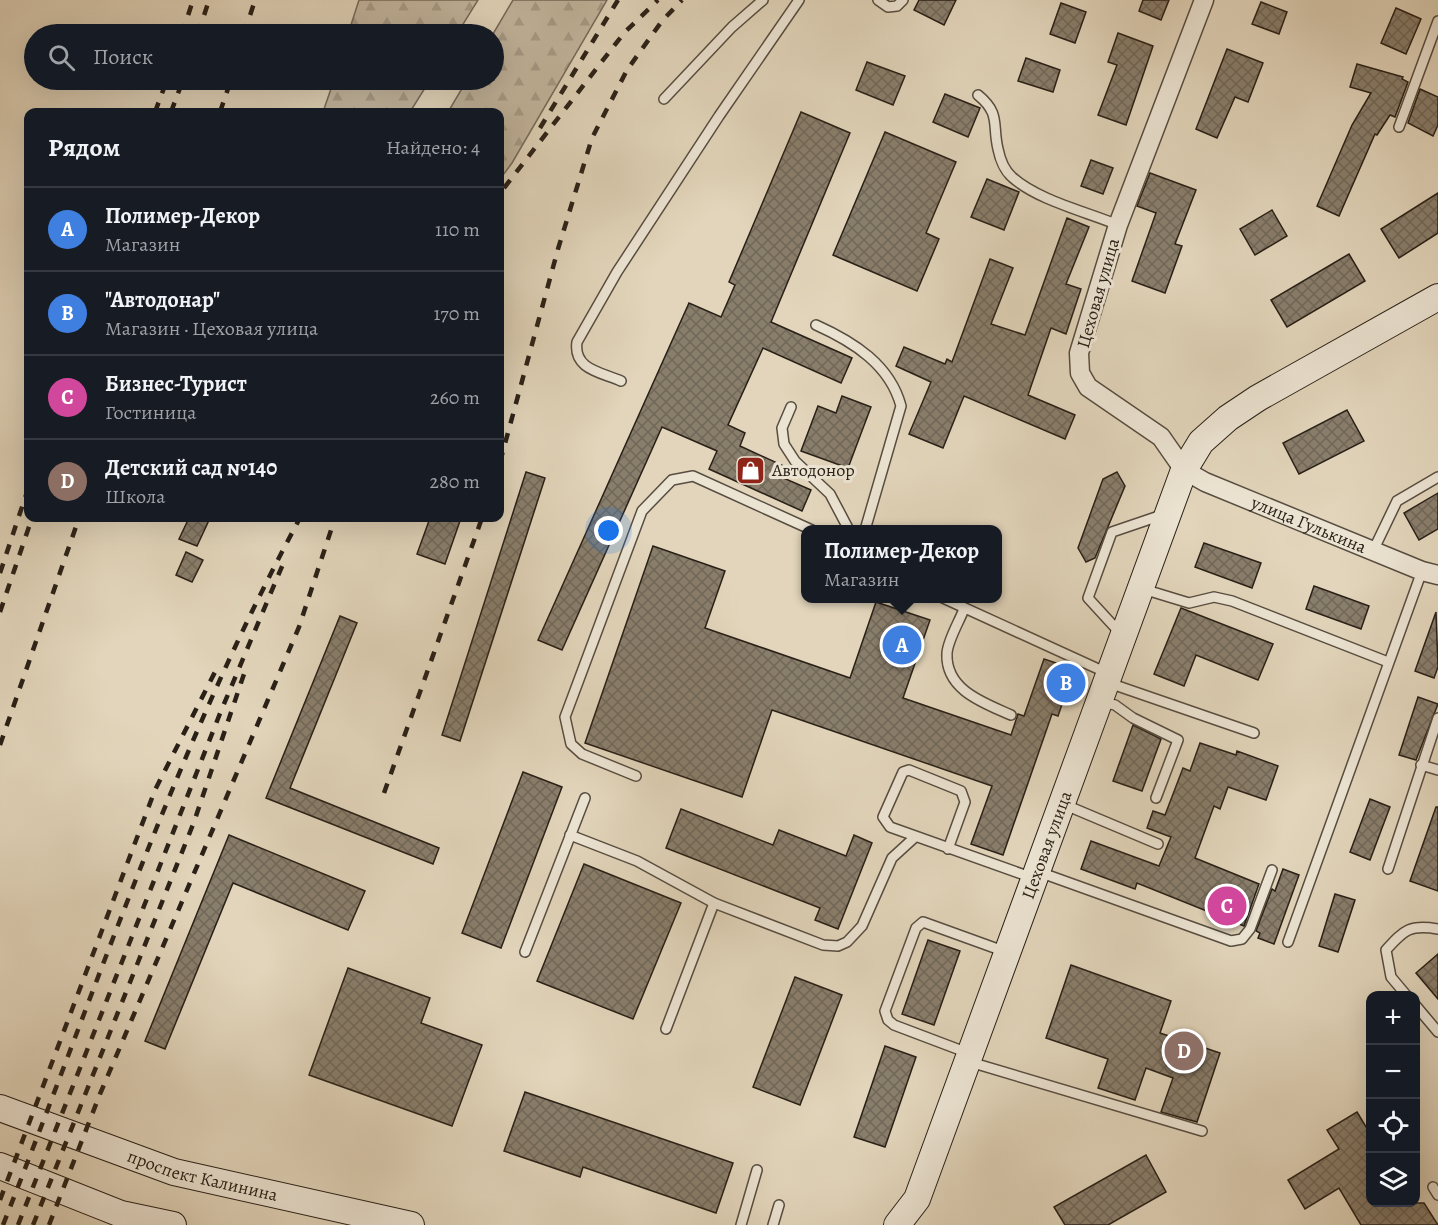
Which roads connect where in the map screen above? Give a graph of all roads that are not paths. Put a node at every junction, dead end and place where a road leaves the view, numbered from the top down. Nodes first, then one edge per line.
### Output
1 (763, 0) edge
2 (799, 0) edge
3 (878, 0) edge
4 (903, 0) edge
5 (1204, 0) edge
6 (1438, 21) edge
7 (978, 95) dead end
8 (664, 99) dead end
9 (1399, 127) dead end
10 (1118, 225) junction
11 (1438, 297) edge
12 (816, 325) dead end
13 (621, 381) dead end
14 (791, 407) dead end
15 (1184, 470) junction
16 (1438, 477) edge
17 (1167, 513) junction
18 (801, 525) edge
19 (846, 525) edge
20 (866, 525) edge
21 (1373, 551) junction
22 (1430, 573) edge
23 (1141, 588) junction
24 (953, 603) edge
25 (964, 609) junction
26 (1124, 636) junction
27 (1388, 662) junction
28 (1105, 686) junction
29 (1011, 715) dead end
30 (1438, 718) edge
31 (1254, 733) dead end
32 (1421, 765) junction
33 (1438, 771) edge
34 (636, 776) dead end
35 (585, 798) dead end
36 (1156, 798) dead end
37 (1063, 804) junction
38 (570, 835) junction
39 (915, 837) junction
40 (1158, 844) dead end
41 (948, 849) junction
42 (1388, 869) dead end
43 (1272, 870) dead end
44 (1036, 875) junction
45 (714, 903) junction
46 (1438, 929) edge
47 (1288, 942) dead end
48 (525, 952) dead end
49 (1008, 953) junction
50 (1403, 991) edge
51 (1420, 1011) edge
52 (666, 1029) dead end
53 (1438, 1032) edge
54 (969, 1058) junction
55 (0, 1108) edge
56 (1202, 1131) dead end
57 (0, 1166) edge
58 (758, 1170) dead end
59 (779, 1205) dead end
60 (901, 1223) edge
61 (173, 1225) edge
62 (411, 1225) edge
63 (741, 1225) edge
64 (773, 1225) edge

1 - 8 lane
2 - 13 lane
3 - 4 lane
5 - 10 street, Цеховая улица
6 - 9 lane
7 - 10 lane
10 - 15 street, Цеховая улица
11 - 15 main road, Цеховая улица
12 - 20 lane
14 - 19 lane
15 - 17 main road, Цеховая улица
15 - 21 street, улица Гулькина
16 - 21 lane
17 - 23 main road, Цеховая улица
17 - 26 lane
18 - 34 lane
21 - 22 street, улица Гулькина
22 - 27 lane
23 - 26 main road, Цеховая улица
23 - 27 lane
24 - 25 lane
25 - 28 lane
25 - 29 lane
26 - 28 main road, Цеховая улица
27 - 47 lane
28 - 31 lane
28 - 36 lane
28 - 37 main road, Цеховая улица
30 - 32 lane
32 - 33 lane
32 - 42 lane
35 - 38 lane
37 - 40 lane
37 - 44 main road, Цеховая улица
38 - 45 lane
38 - 48 lane
39 - 41 lane
39 - 41 lane
39 - 45 lane
41 - 44 lane
43 - 44 lane
44 - 49 main road, Цеховая улица
45 - 52 lane
46 - 50 lane
49 - 54 main road, Цеховая улица
49 - 54 lane
51 - 53 lane
54 - 56 lane
54 - 60 main road, Цеховая улица
55 - 62 main road, проспект Калинина
57 - 61 main road
58 - 63 lane
59 - 64 lane

